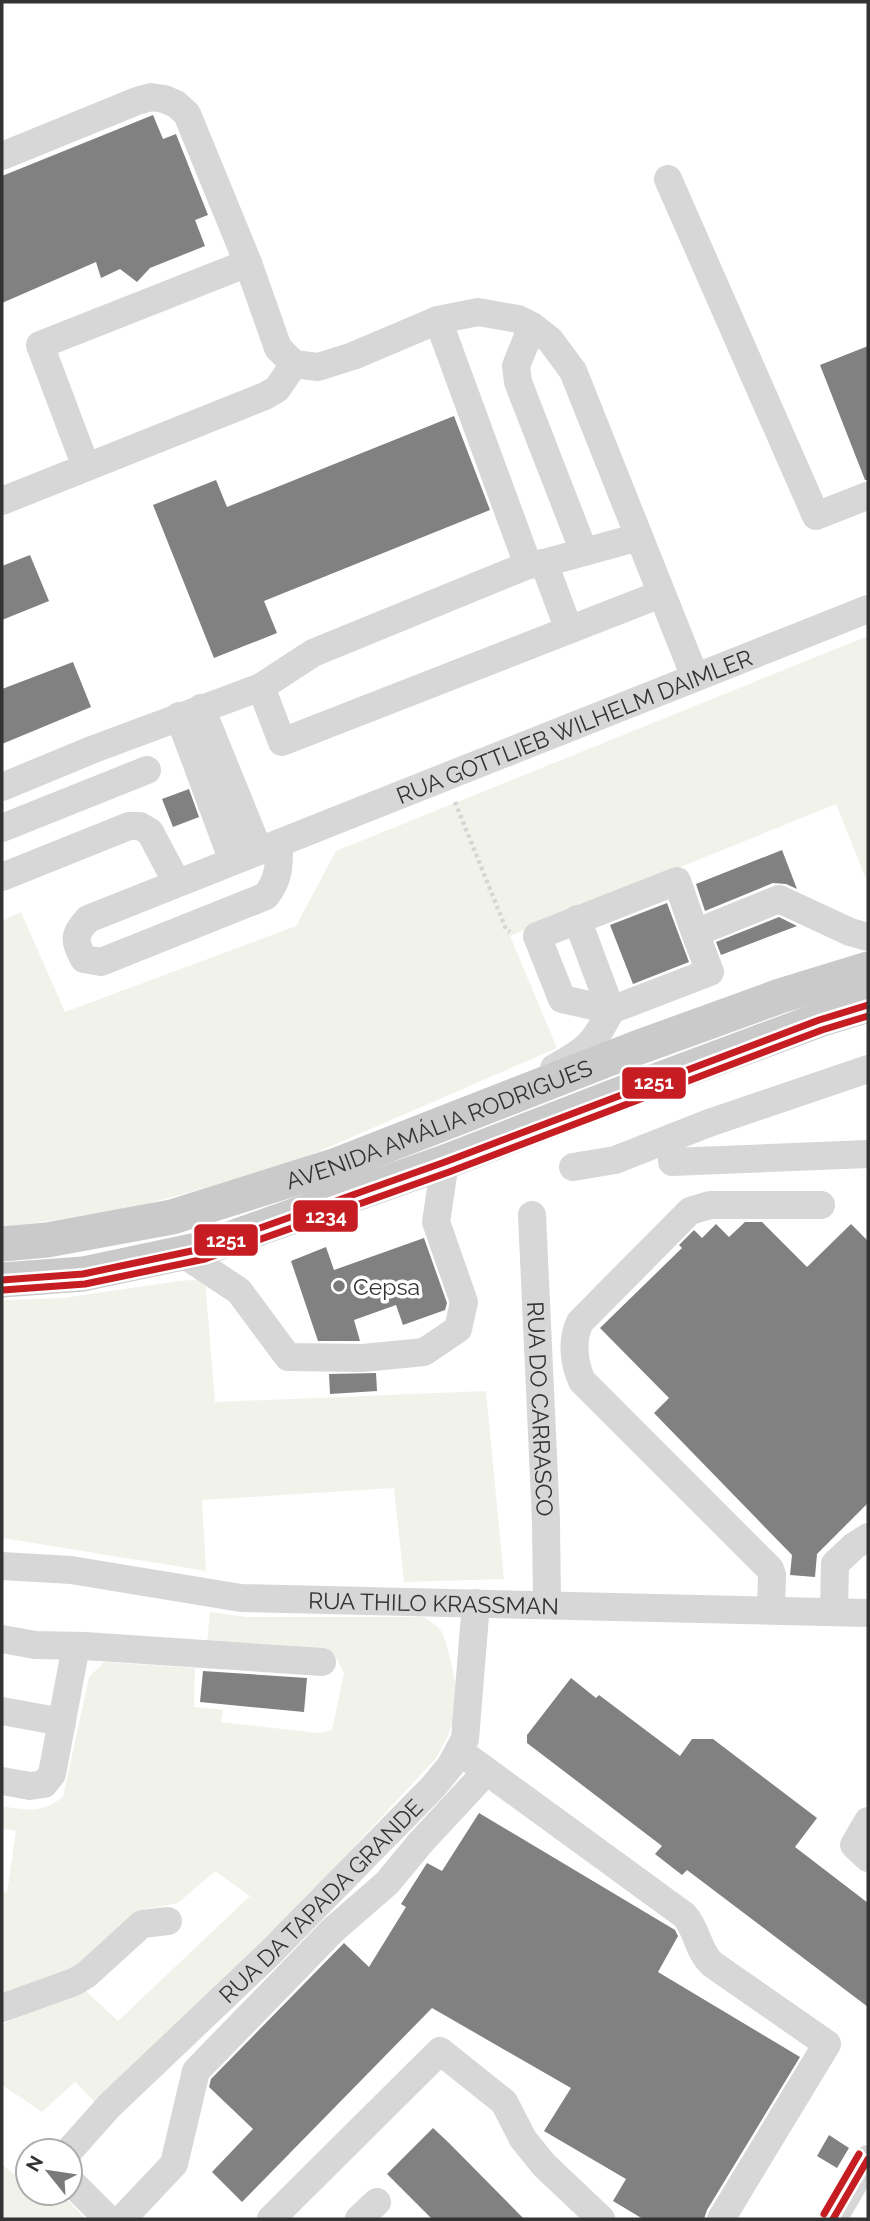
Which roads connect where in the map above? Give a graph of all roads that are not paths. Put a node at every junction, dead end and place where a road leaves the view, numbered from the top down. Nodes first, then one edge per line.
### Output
1 (2, 156) edge
2 (667, 180) dead end
3 (248, 263) junction
4 (438, 320) junction
5 (532, 326) junction
6 (294, 363) junction
7 (86, 467) junction
8 (868, 497) edge
9 (2, 501) edge
10 (639, 537) junction
11 (584, 552) junction
12 (536, 564) junction
13 (661, 594) junction
14 (868, 609) edge
15 (569, 630) junction
16 (695, 677) junction
17 (261, 687) junction
18 (190, 712) junction
19 (147, 770) dead end
20 (2, 788) edge
21 (2, 828) edge
22 (269, 847) junction
23 (233, 861) junction
24 (2, 877) edge
25 (177, 883) junction
26 (577, 919) junction
27 (695, 933) junction
28 (868, 937) edge
29 (868, 969) edge
30 (868, 1005) edge
31 (611, 1010) junction
32 (868, 1069) edge
33 (472, 1112) junction
34 (671, 1138) junction
35 (868, 1154) edge
36 (445, 1162) junction
37 (573, 1167) dead end
38 (821, 1205) dead end
39 (532, 1215) dead end
40 (2, 1244) edge
41 (182, 1253) junction
42 (2, 1280) edge
43 (868, 1537) edge
44 (2, 1566) edge
45 (476, 1603) junction
46 (547, 1605) junction
47 (771, 1609) junction
48 (835, 1611) junction
49 (868, 1613) edge
50 (2, 1639) edge
51 (76, 1646) junction
52 (322, 1662) dead end
53 (2, 1711) edge
54 (62, 1723) junction
55 (459, 1751) junction
56 (485, 1772) junction
57 (2, 1781) edge
58 (868, 1821) edge
59 (868, 1858) edge
60 (168, 1921) dead end
61 (2, 2008) edge
62 (81, 2137) edge
63 (868, 2159) edge
64 (84, 2195) edge
65 (108, 2219) edge
66 (122, 2219) edge
67 (271, 2219) edge
68 (601, 2219) edge
69 (721, 2219) edge
70 (834, 2219) edge

1 - 3 street
2 - 8 street
3 - 6 street
3 - 7 street
4 - 5 street
4 - 6 street
4 - 12 street
5 - 10 street
5 - 11 street
6 - 7 street
7 - 9 street
10 - 11 street
10 - 13 street
11 - 12 street
12 - 15 street
12 - 17 street
13 - 15 street
13 - 16 street
14 - 16 street, RUA GOTTLIEB WILHELM DAIMLER
15 - 17 street
16 - 22 street, RUA GOTTLIEB WILHELM DAIMLER
17 - 18 street
18 - 20 street
18 - 22 street
18 - 23 street
19 - 21 street
22 - 23 street, RUA GOTTLIEB WILHELM DAIMLER
22 - 25 street, RUA GOTTLIEB WILHELM DAIMLER
23 - 25 street, RUA GOTTLIEB WILHELM DAIMLER
24 - 25 street
26 - 27 street
26 - 31 street
26 - 31 street
27 - 28 street
27 - 31 street
29 - 33 main road, AVENIDA AMÁLIA RODRIGUES
30 - 36 main road, AVENIDA AMÁLIA RODRIGUES
31 - 33 street
32 - 34 street
33 - 40 main road, AVENIDA AMÁLIA RODRIGUES
34 - 35 street
34 - 37 street
36 - 41 main road, AVENIDA AMÁLIA RODRIGUES
36 - 41 street
38 - 47 street
39 - 46 street, RUA DO CARRASCO
41 - 42 main road, AVENIDA AMÁLIA RODRIGUES
43 - 48 street
44 - 45 street, RUA THILO KRASSMAN
45 - 46 street, RUA THILO KRASSMAN
45 - 55 street, RUA DA TAPADA GRANDE
46 - 47 street, RUA THILO KRASSMAN
47 - 48 street, RUA THILO KRASSMAN
48 - 49 street, RUA THILO KRASSMAN
50 - 51 street
51 - 52 street
51 - 54 street
53 - 54 street
54 - 57 street
55 - 56 street
55 - 62 street, RUA DA TAPADA GRANDE
56 - 66 street
56 - 69 street
58 - 59 street
60 - 61 street
63 - 70 street
64 - 65 street
67 - 68 street

